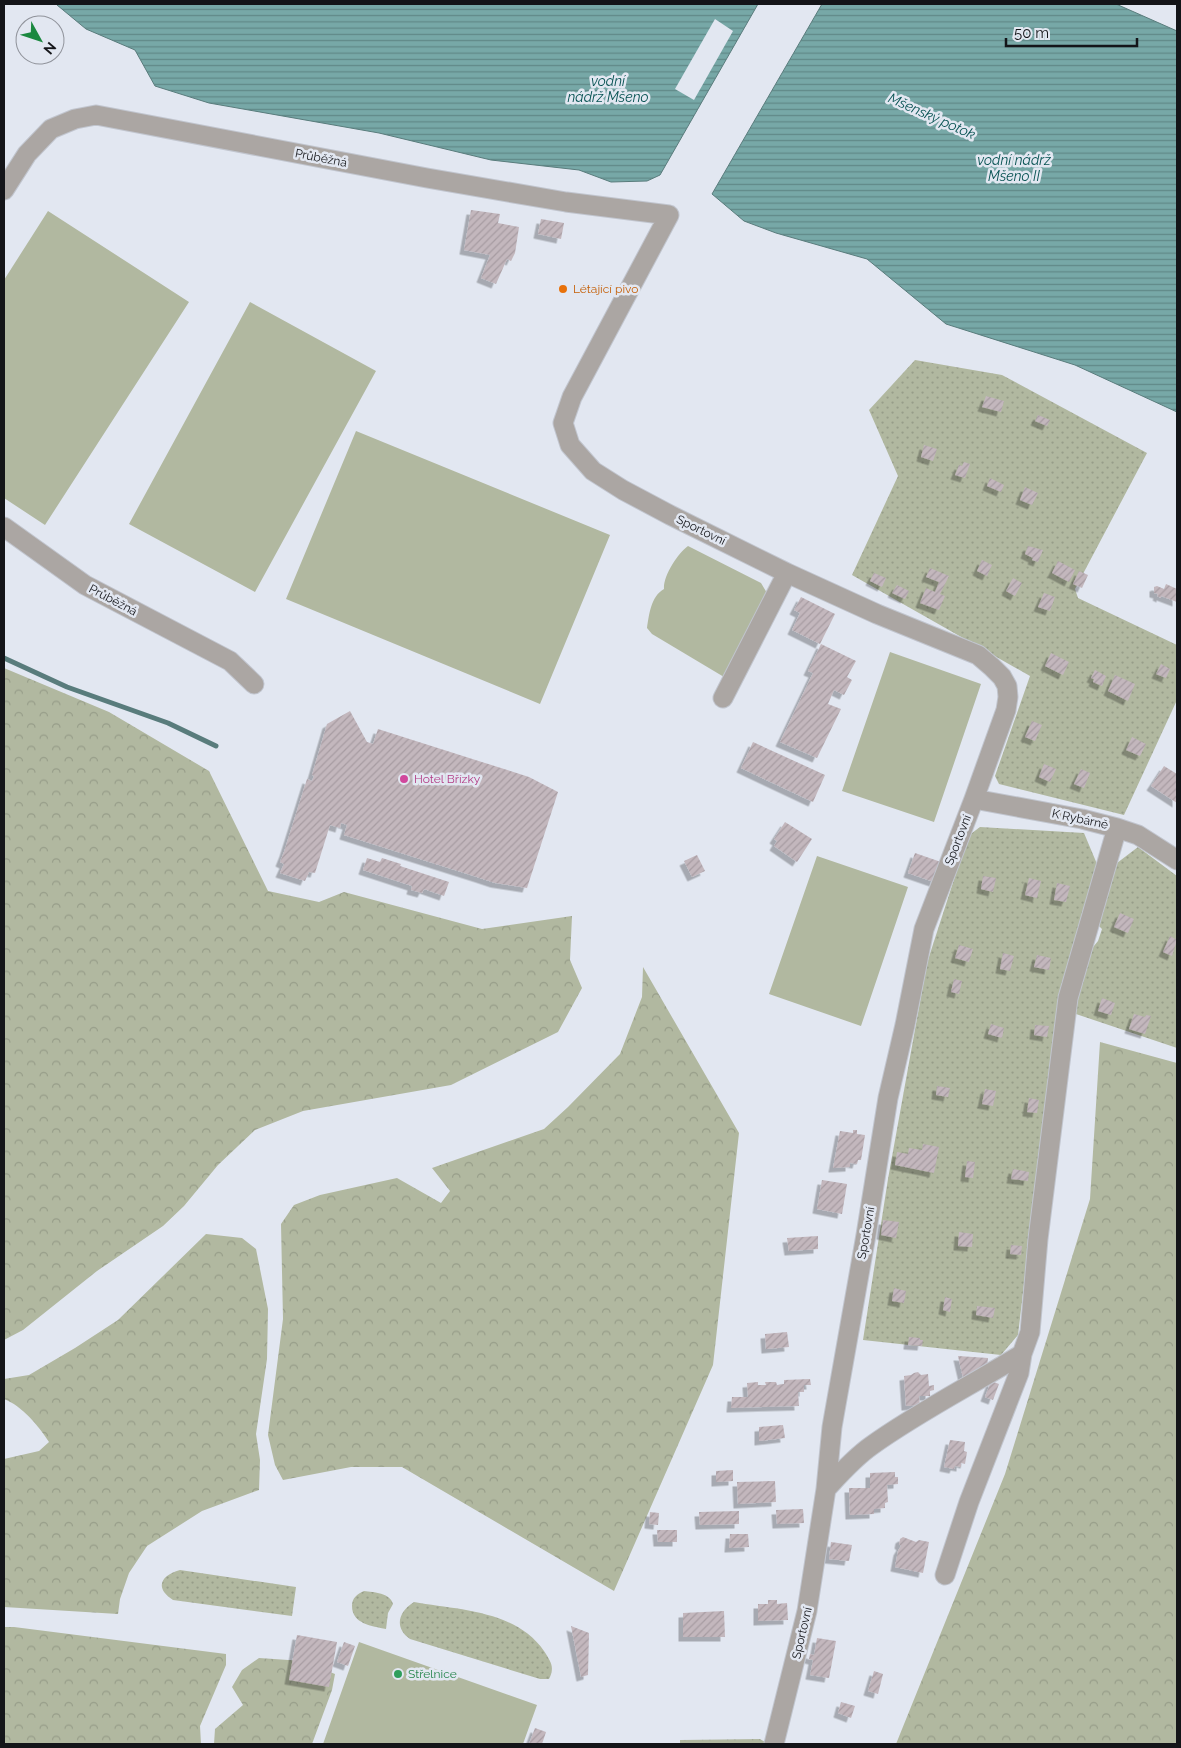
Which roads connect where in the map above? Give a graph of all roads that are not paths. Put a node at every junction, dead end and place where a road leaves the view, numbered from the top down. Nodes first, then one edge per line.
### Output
1 (4, 190) edge
2 (669, 215) joint
3 (4, 527) edge
4 (787, 573) junction
5 (254, 684) dead end
6 (723, 698) dead end
7 (974, 799) junction
8 (1117, 828) junction
9 (1177, 860) edge
10 (1022, 1354) junction
11 (826, 1489) junction
12 (945, 1575) dead end
13 (774, 1744) edge

1 - 2 street, Průběžná
2 - 4 street, Sportovní
3 - 5 street, Průběžná
4 - 6 street
4 - 7 street, Sportovní
7 - 8 street, K Rybárně
7 - 11 street, Sportovní
8 - 9 street, K Rybárně
8 - 10 street
10 - 11 street
10 - 12 street
11 - 13 street, Sportovní

